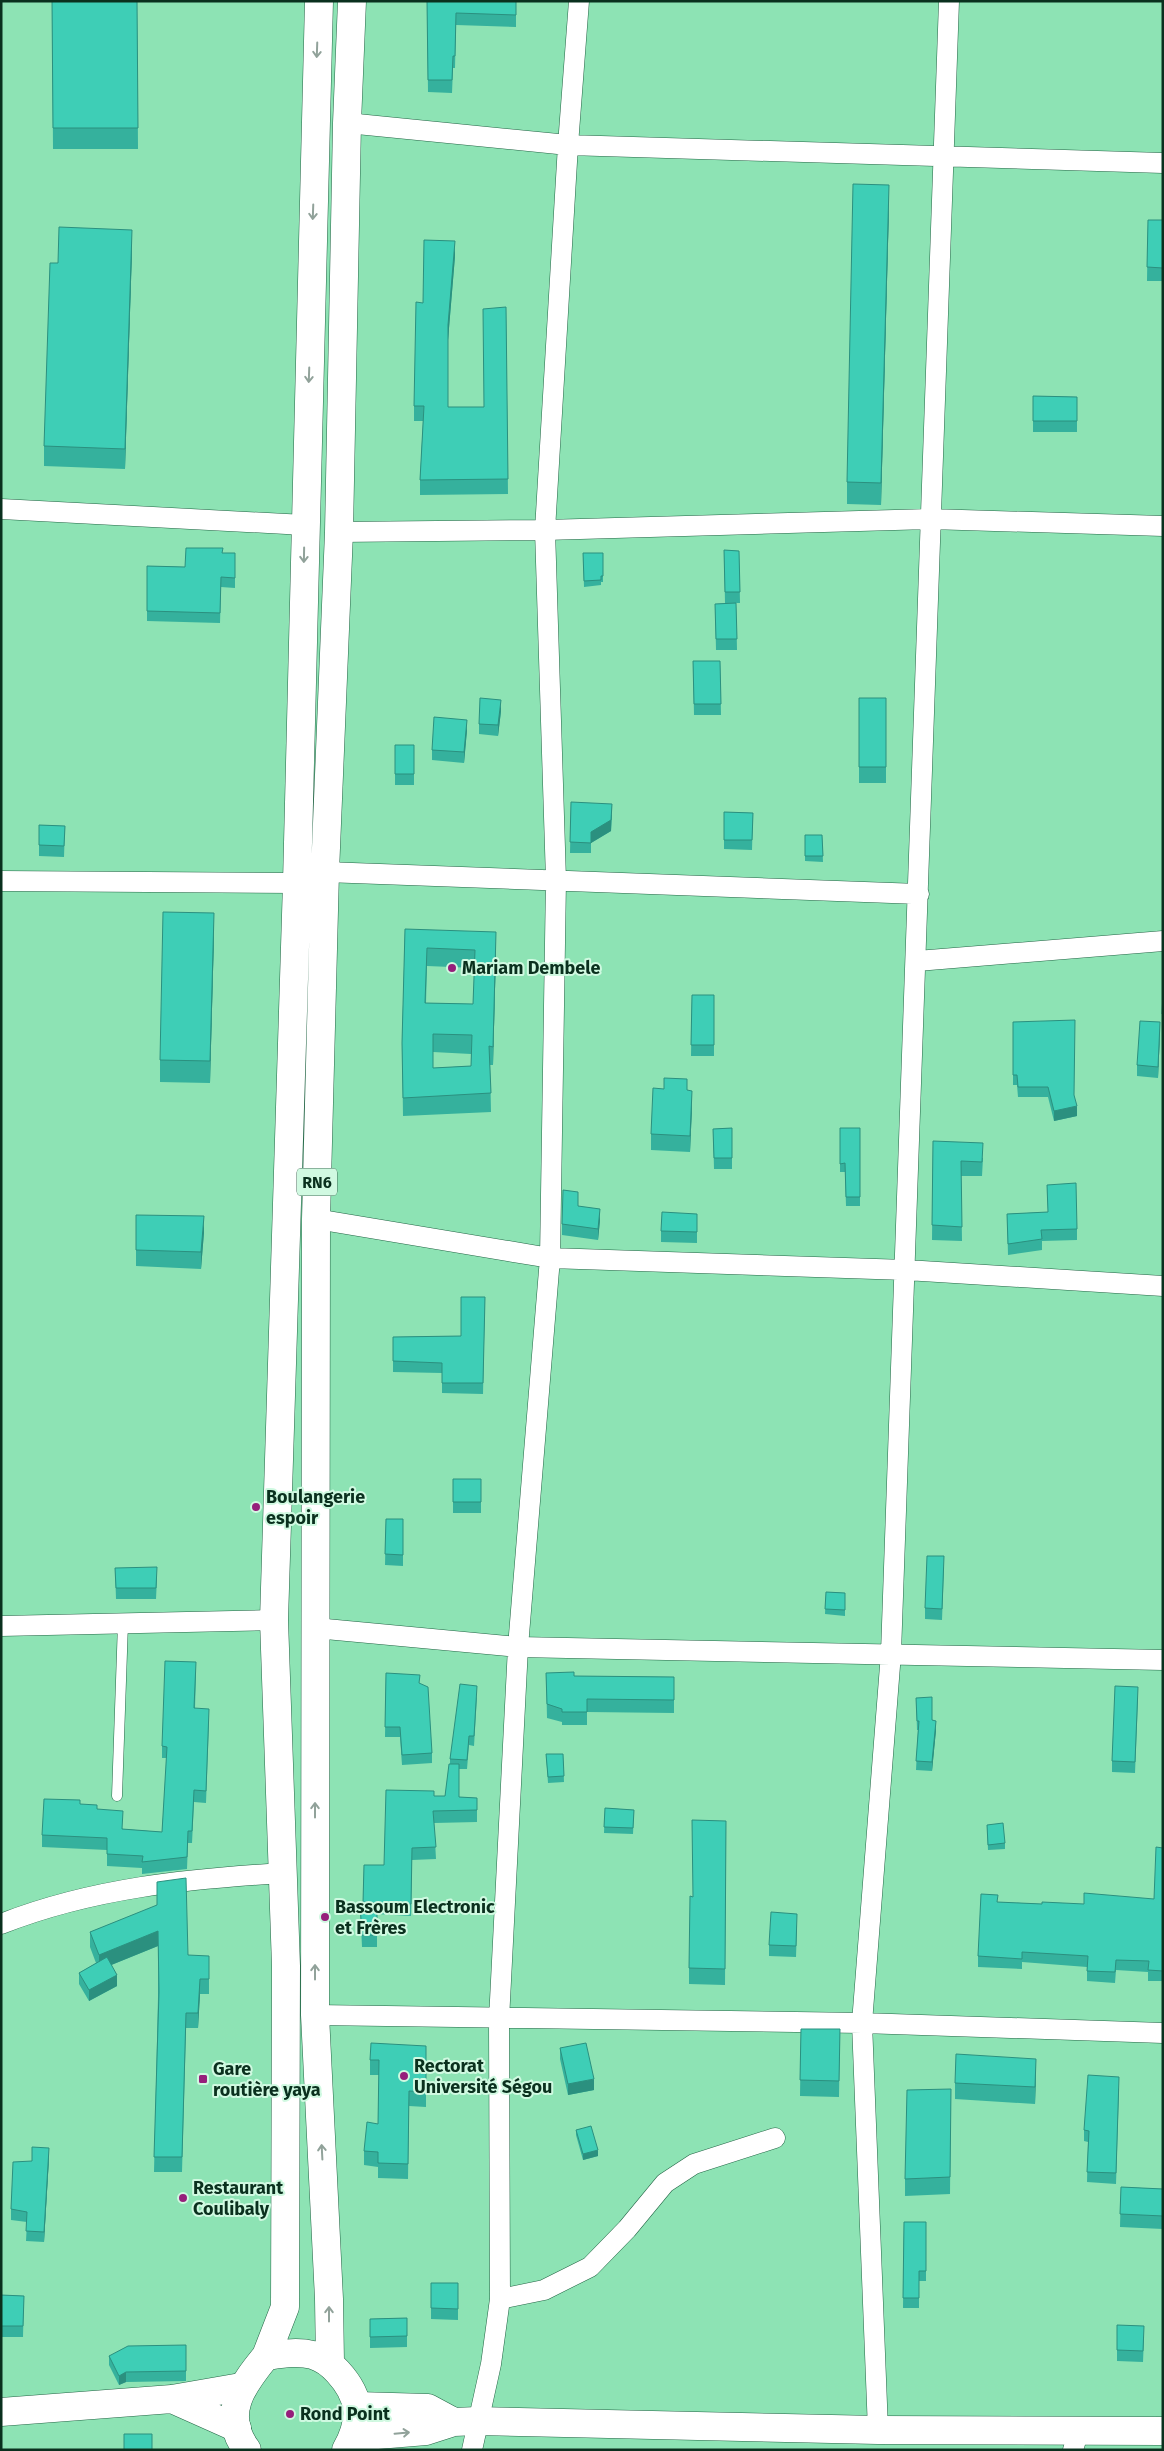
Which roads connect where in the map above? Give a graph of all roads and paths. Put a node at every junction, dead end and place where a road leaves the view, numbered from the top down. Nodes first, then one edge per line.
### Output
1 (319, 1) edge
2 (352, 1) edge
3 (579, 1) edge
4 (949, 1) edge
5 (347, 123) junction
6 (568, 144) junction
7 (944, 155) junction
8 (1163, 163) edge
9 (1, 509) edge
10 (930, 519) junction
11 (305, 525) junction
12 (1163, 526) edge
13 (545, 530) junction
14 (339, 532) junction
15 (325, 872) junction
16 (556, 880) junction
17 (1, 881) edge
18 (297, 883) junction
19 (919, 894) junction
20 (1163, 941) edge
21 (917, 961) junction
22 (316, 1219) junction
23 (550, 1258) junction
24 (906, 1270) junction
25 (1163, 1286) edge
26 (274, 1620) junction
27 (123, 1624) junction
28 (1, 1626) edge
29 (315, 1628) junction
30 (518, 1647) junction
31 (891, 1653) junction
32 (1163, 1660) edge
33 (117, 1796) dead end
34 (283, 1872) junction
35 (1, 1924) edge
36 (316, 2015) junction
37 (499, 2020) junction
38 (862, 2023) junction
39 (1163, 2033) edge
40 (775, 2138) dead end
41 (500, 2299) junction
42 (266, 2356) junction
43 (330, 2363) junction
44 (241, 2387) junction
45 (172, 2399) junction
46 (357, 2406) junction
47 (1, 2412) edge
48 (465, 2422) junction
49 (878, 2430) junction
50 (1163, 2431) edge
51 (242, 2439) edge
52 (1076, 2440) edge
53 (350, 2443) edge
54 (472, 2450) edge

1 -> 11 main road, RN6
2 - 5 main road, RN6
3 - 6 street
4 - 7 street
5 - 6 street
5 - 14 main road, RN6
6 - 7 street
6 - 13 street
7 - 8 street
7 - 10 street
9 - 11 street
10 - 12 street
10 - 13 street
10 - 19 street
11 -> 18 main road, RN6
13 - 14 street
13 - 16 street
14 - 15 main road, RN6
15 - 16 street
15 - 18 street
15 - 22 main road, RN6
16 - 19 street
16 - 23 street
17 - 18 street
18 - 26 main road, RN6
19 - 21 street
20 - 21 street
21 - 24 street
22 - 23 street
22 - 29 main road, RN6
23 - 24 street
23 - 30 street
24 - 25 street
24 - 31 street
26 - 27 street
26 - 34 main road, RN6
27 - 28 street
27 - 33 lane
29 - 30 street
36 -> 29 main road, RN6
30 - 31 street
30 - 37 street
31 - 32 street
31 - 38 street
34 - 35 street
34 - 42 main road, RN6
36 - 37 street
43 -> 36 main road, RN6
37 - 38 street
37 - 41 street
38 - 39 street
38 - 49 street
40 - 41 street
41 - 48 street
42 - 43 main road
42 - 44 main road
43 - 46 main road
44 - 45 main road
44 - 51 main road
45 - 47 main road
45 - 51 main road
46 - 48 main road
46 - 53 main road
48 - 49 main road
53 -> 48 main road
48 - 54 street
49 - 52 main road
50 - 52 main road

